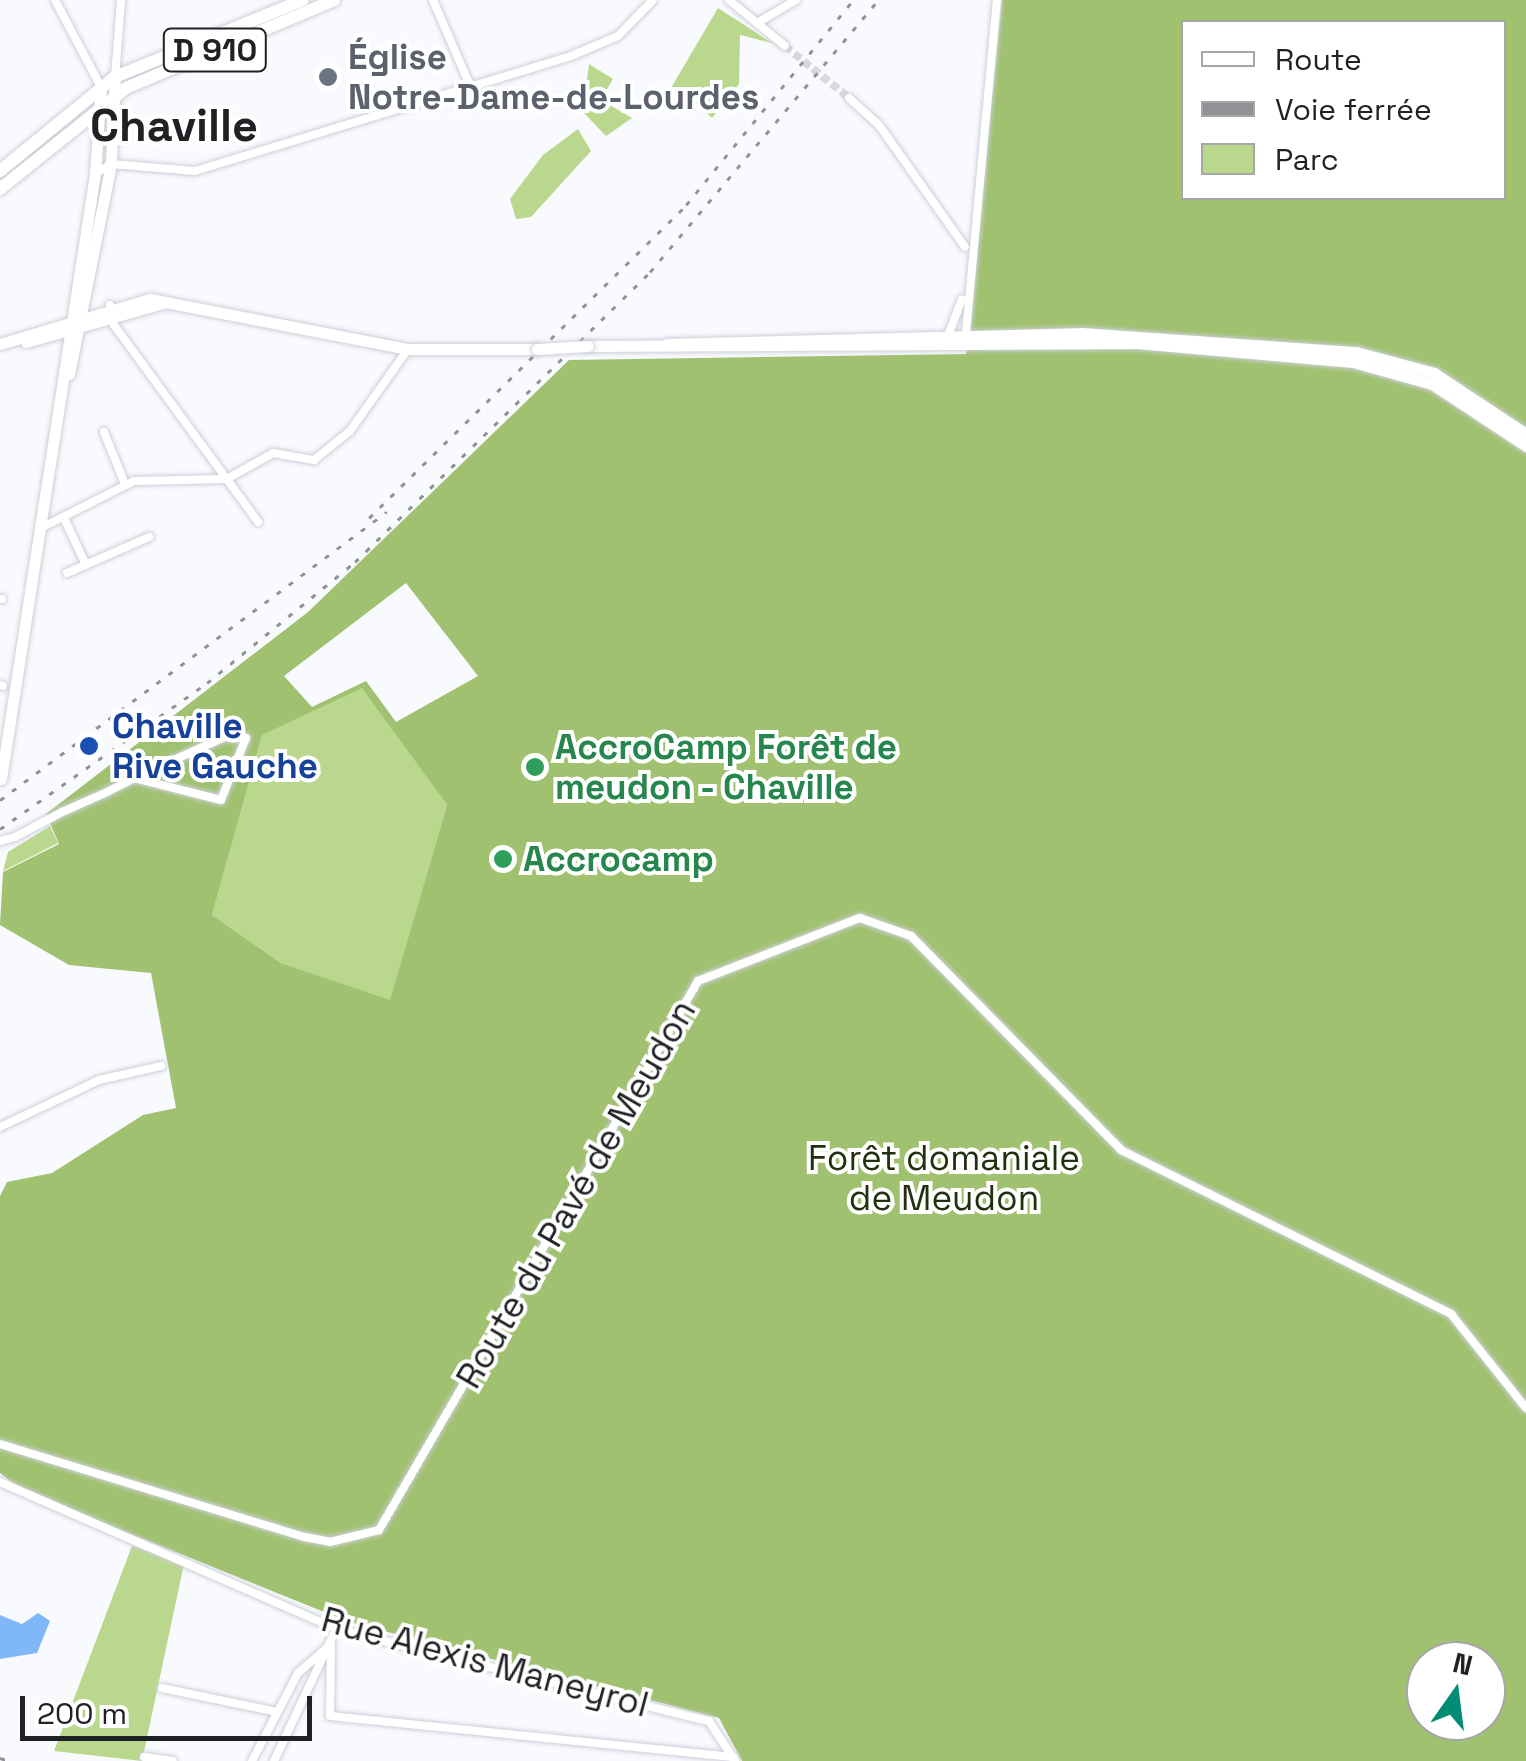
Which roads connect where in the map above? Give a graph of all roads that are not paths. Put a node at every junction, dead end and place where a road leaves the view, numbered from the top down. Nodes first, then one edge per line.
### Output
1 (54, 0) edge
2 (121, 0) edge
3 (302, 0) edge
4 (334, 0) edge
5 (433, 0) edge
6 (653, 0) edge
7 (729, 0) edge
8 (796, 0) edge
9 (997, 0) edge
10 (757, 23) junction
11 (785, 46) tunnel mouth
12 (115, 77) junction
13 (470, 83) junction
14 (100, 87) junction
15 (116, 95) junction
16 (849, 98) tunnel mouth
17 (101, 108) junction
18 (111, 164) junction
19 (0, 171) edge
20 (95, 174) junction
21 (0, 190) edge
22 (967, 256) junction
23 (963, 294) junction
24 (112, 311) junction
25 (84, 314) junction
26 (72, 320) junction
27 (74, 334) junction
28 (948, 340) junction
29 (966, 340) junction
30 (0, 346) edge
31 (408, 349) junction
32 (104, 432) dead end
33 (1526, 434) edge
34 (1526, 446) edge
35 (227, 479) junction
36 (125, 484) junction
37 (64, 518) junction
38 (258, 522) dead end
39 (39, 529) junction
40 (149, 538) dead end
41 (86, 565) junction
42 (67, 573) dead end
43 (134, 778) junction
44 (1, 779) edge
45 (0, 841) edge
46 (161, 1066) dead end
47 (0, 1127) edge
48 (1526, 1408) edge
49 (0, 1444) edge
50 (0, 1482) edge
51 (336, 1629) junction
52 (330, 1644) junction
53 (162, 1688) dead end
54 (277, 1712) junction
55 (144, 1758) dead end
56 (734, 1759) edge
57 (173, 1761) edge
58 (252, 1761) edge
59 (274, 1761) edge

1 - 14 street
2 - 12 street
3 - 12 main road, D 910
4 - 15 main road, D 910
5 - 13 street
6 - 13 street
7 - 10 street
8 - 10 street
9 - 22 street
10 - 11 street
12 - 14 main road, D 910
12 - 15 main road
13 - 18 street
14 - 17 main road
14 - 19 main road, D 910
15 - 17 main road, D 910
15 - 18 main road
16 - 22 street
17 - 20 main road
17 - 21 main road, D 910
18 - 20 street
18 - 25 main road
20 - 26 main road
22 - 23 street
23 - 28 street
23 - 29 street
24 - 25 main road
24 - 27 main road
24 - 31 main road
24 - 35 street
25 - 26 main road
25 - 27 main road
26 - 27 main road
26 - 30 main road
27 - 30 main road
27 - 39 main road
28 - 29 main road
28 - 31 main road, bridge
29 - 33 main road
29 - 34 main road
31 - 35 street
32 - 36 street
35 - 36 street
35 - 38 street
36 - 37 street
37 - 39 street
37 - 41 street
39 - 44 main road
40 - 41 street
41 - 42 street
43 - 43 street
43 - 45 street
46 - 47 street
48 - 49 street, Route du Pavé de Meudon
50 - 51 street, Rue Alexis Maneyrol
51 - 52 street
51 - 56 street, Rue Alexis Maneyrol
52 - 54 street
52 - 56 street
52 - 59 street
53 - 54 street
54 - 58 street
55 - 57 street

